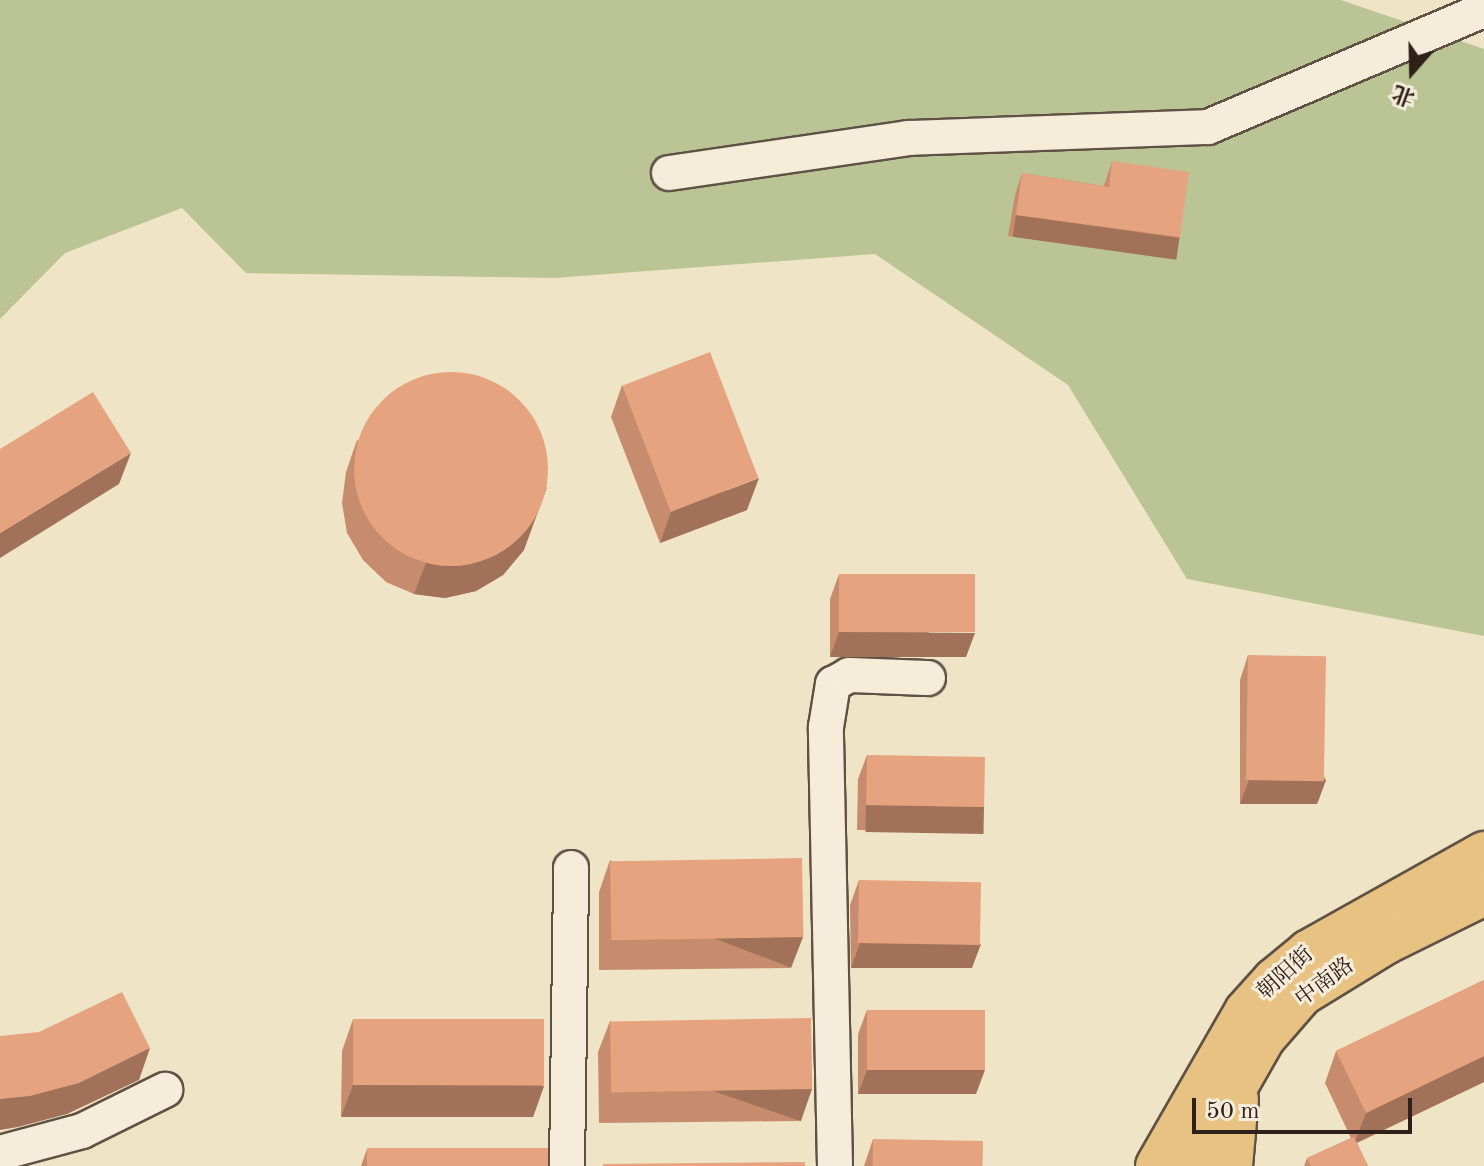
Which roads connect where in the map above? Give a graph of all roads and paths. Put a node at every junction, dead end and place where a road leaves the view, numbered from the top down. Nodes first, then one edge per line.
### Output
1 (1484, 10) edge
2 (669, 173) dead end
3 (928, 678) dead end
4 (1484, 853) edge
5 (571, 868) dead end
6 (1484, 894) edge
7 (1245, 1071) junction
8 (165, 1090) dead end
9 (0, 1153) edge
10 (567, 1166) edge
11 (835, 1166) edge
12 (1157, 1166) edge
13 (1191, 1166) edge
14 (1231, 1166) edge

1 - 2 street
3 - 11 street
4 - 12 main road, 朝阳街
5 - 10 street
6 - 7 main road, 中南路
7 - 13 main road, 中南路
7 - 14 main road
8 - 9 street

